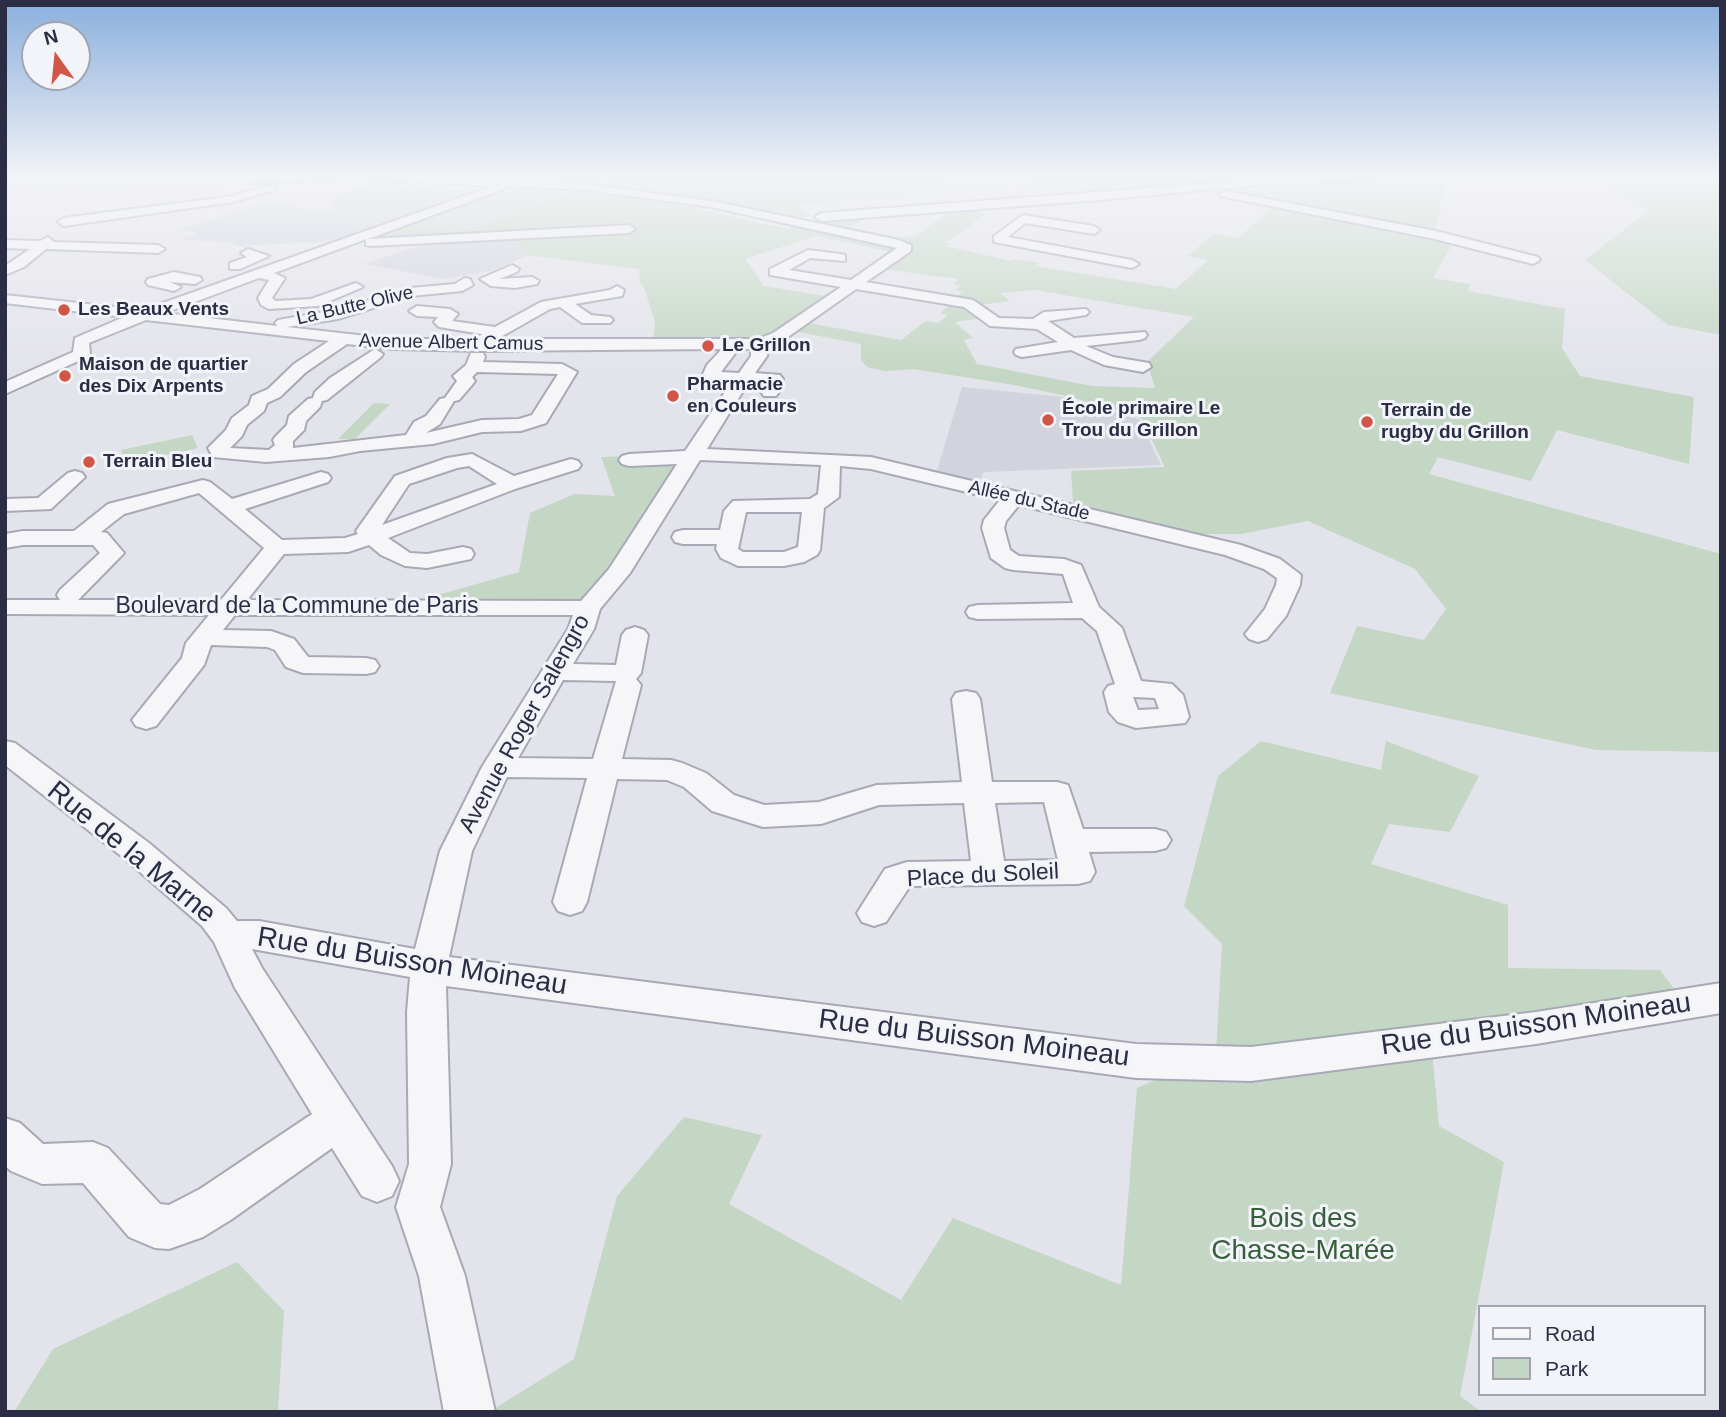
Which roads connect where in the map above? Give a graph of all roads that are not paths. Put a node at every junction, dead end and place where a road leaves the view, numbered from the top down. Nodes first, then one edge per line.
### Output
1 (343, 243) edge
2 (346, 243) edge
3 (895, 243) edge
4 (1020, 243) edge
5 (1468, 243) edge
6 (5, 244) edge
7 (46, 244) junction
8 (81, 244) joint
9 (298, 245) dead end
10 (273, 246) dead end
11 (158, 249) dead end
12 (840, 258) dead end
13 (1533, 260) dead end
14 (1132, 264) dead end
15 (512, 269) dead end
16 (5, 271) edge
17 (212, 274) junction
18 (258, 274) junction
19 (902, 281) dead end
20 (496, 283) junction
21 (850, 285) junction
22 (174, 287) junction
23 (356, 287) dead end
24 (535, 290) junction
25 (617, 290) dead end
26 (887, 291) junction
27 (152, 295) dead end
28 (919, 296) junction
29 (5, 299) edge
30 (565, 304) junction
31 (997, 305) dead end
32 (902, 306) dead end
33 (974, 307) junction
34 (417, 311) dead end
35 (1081, 312) dead end
36 (143, 315) junction
37 (605, 320) dead end
38 (283, 323) dead end
39 (1041, 324) junction
40 (497, 332) junction
41 (1139, 335) dead end
42 (342, 340) junction
43 (760, 344) junction
44 (1072, 344) junction
45 (729, 352) dead end
46 (1022, 352) dead end
47 (323, 353) junction
48 (479, 353) junction
49 (375, 354) junction
50 (1143, 367) dead end
51 (742, 378) junction
52 (5, 389) edge
53 (770, 392) dead end
54 (411, 441) junction
55 (275, 455) junction
56 (693, 455) junction
57 (831, 459) junction
58 (629, 460) dead end
59 (571, 465) dead end
60 (75, 477) dead end
61 (321, 478) dead end
62 (508, 485) junction
63 (1013, 498) junction
64 (5, 505) edge
65 (814, 505) junction
66 (230, 508) junction
67 (372, 536) junction
68 (81, 537) junction
69 (683, 537) dead end
70 (729, 537) junction
71 (5, 541) edge
72 (276, 547) junction
73 (463, 554) dead end
74 (69, 595) dead end
75 (228, 606) junction
76 (5, 607) edge
77 (589, 608) junction
78 (1088, 610) junction
79 (978, 612) dead end
80 (1258, 634) dead end
81 (635, 635) dead end
82 (204, 637) junction
83 (366, 666) dead end
84 (556, 671) junction
85 (627, 685) dead end
86 (1130, 689) dead end
87 (966, 699) dead end
88 (146, 720) dead end
89 (5, 750) edge
90 (497, 767) junction
91 (606, 768) junction
92 (980, 792) junction
93 (1155, 840) dead end
94 (1070, 841) junction
95 (989, 872) junction
96 (570, 902) dead end
97 (874, 913) dead end
98 (228, 935) junction
99 (429, 966) junction
100 (1721, 998) edge
101 (338, 1120) junction
102 (5, 1138) edge
103 (377, 1181) dead end
104 (470, 1412) edge

1 - 9 street
2 - 18 street
3 - 21 street
4 - 14 street
5 - 13 street
6 - 7 street
7 - 8 street
7 - 16 street
8 - 11 street
10 - 17 street
12 - 21 street
15 - 20 street
17 - 18 street
17 - 22 street
17 - 22 street
18 - 23 street
18 - 36 street
19 - 26 street
20 - 24 street, La Butte Olive
20 - 38 street, La Butte Olive
21 - 26 street
21 - 43 street
22 - 27 street
24 - 30 street, La Butte Olive
24 - 40 street
25 - 30 street, La Butte Olive
26 - 28 street
28 - 32 street
28 - 33 street
29 - 36 street, Avenue Albert Camus
30 - 37 street
31 - 33 street
33 - 39 street
34 - 40 street, La Butte Olive
35 - 39 street
36 - 42 street, Avenue Albert Camus
36 - 52 street, Avenue Albert Camus
39 - 44 street
40 - 48 street
41 - 44 street
42 - 47 street
42 - 48 street, Avenue Albert Camus
43 - 48 street, Avenue Albert Camus
43 - 51 street, Avenue Roger Salengro
44 - 46 street
44 - 50 street
45 - 51 street
47 - 49 street
47 - 55 street
48 - 49 street
48 - 54 street
48 - 54 street
49 - 55 street
51 - 53 street
51 - 56 street, Avenue Roger Salengro
54 - 55 street
56 - 57 street, Allée du Stade
56 - 58 street, Allée du Stade
56 - 77 street, Avenue Roger Salengro
57 - 63 street, Allée du Stade
57 - 65 street
59 - 62 street
60 - 64 street
61 - 66 street
62 - 67 street
62 - 67 street
63 - 78 street
63 - 80 street, Allée du Stade
65 - 70 street
65 - 70 street
66 - 68 street
66 - 72 street
67 - 72 street
67 - 73 street
68 - 71 street
68 - 74 street
69 - 70 street
72 - 75 street
75 - 76 street, Boulevard de la Commune de Paris
75 - 77 street, Boulevard de la Commune de Paris
75 - 82 street
77 - 84 street, Avenue Roger Salengro
78 - 79 street
78 - 86 street
81 - 84 street
82 - 83 street
82 - 88 street
84 - 90 street, Avenue Roger Salengro
85 - 91 street
87 - 92 street
89 - 98 street, Rue de la Marne
90 - 91 street
90 - 99 street, Avenue Roger Salengro
91 - 92 street
91 - 96 street
92 - 94 street
92 - 95 street
93 - 94 street
94 - 95 street, Place du Soleil
95 - 97 street, Place du Soleil
98 - 99 street, Rue du Buisson Moineau
98 - 101 street, Rue de la Marne
99 - 100 street, Rue du Buisson Moineau
99 - 104 street, Avenue Roger Salengro
101 - 102 street
101 - 103 street, Rue de la Marne

